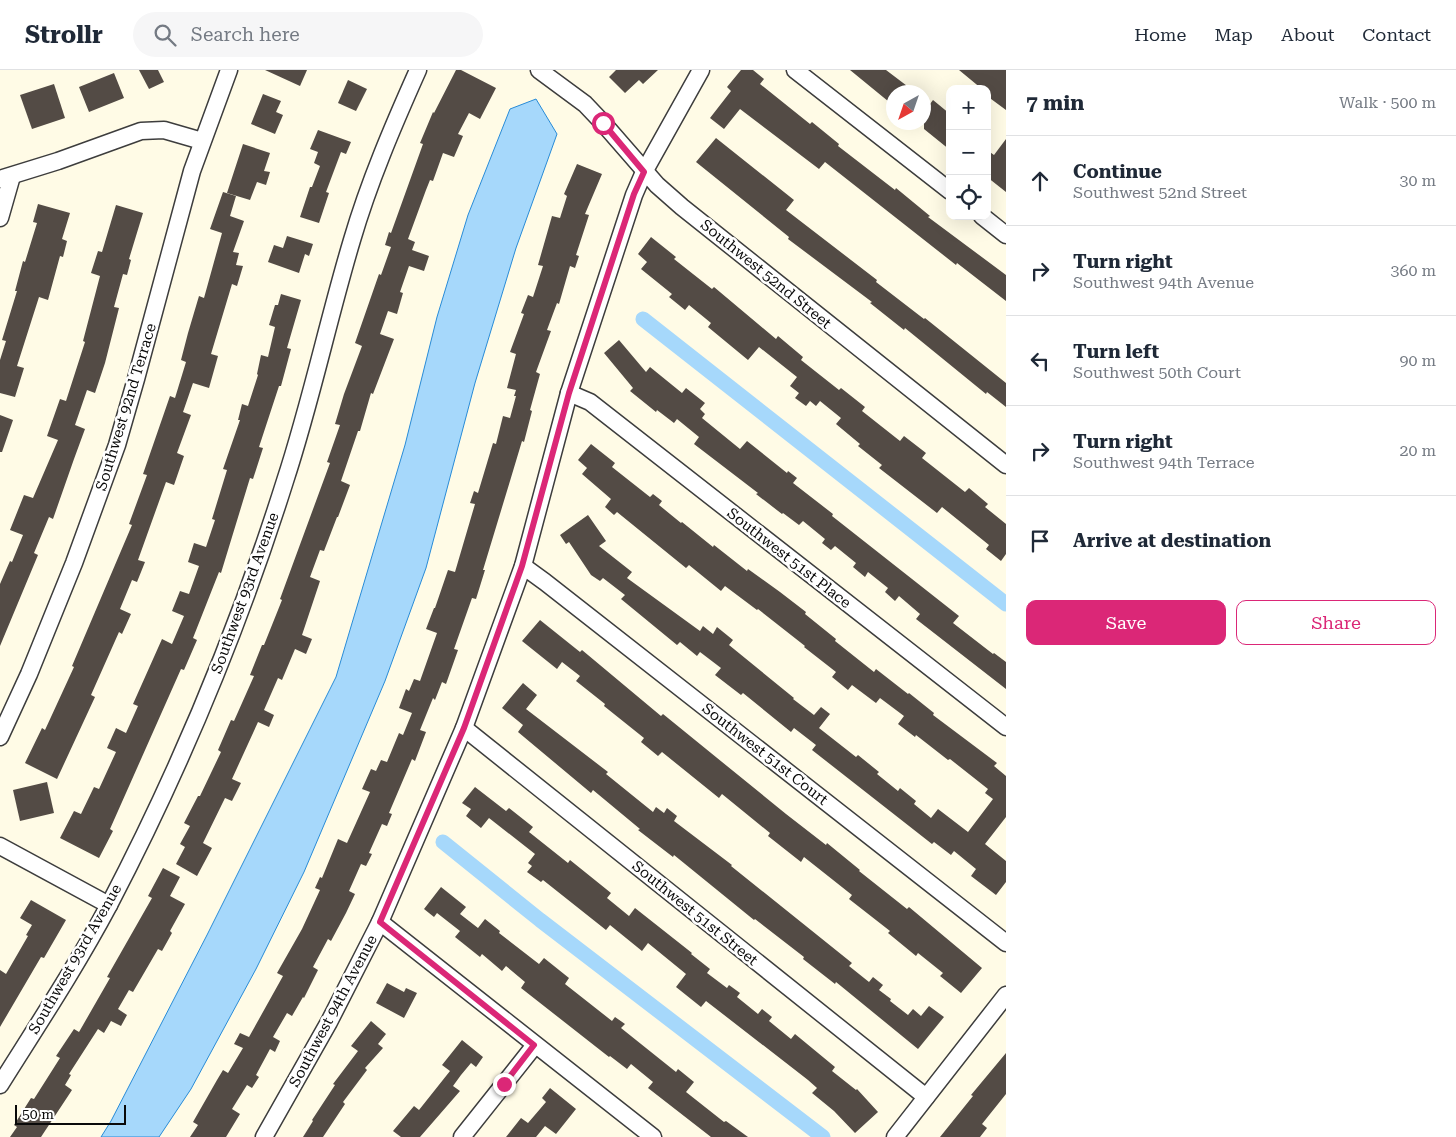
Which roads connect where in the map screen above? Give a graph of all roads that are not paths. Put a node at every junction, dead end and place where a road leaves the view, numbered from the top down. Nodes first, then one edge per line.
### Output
1 (229, 70) edge
2 (418, 70) edge
3 (539, 70) edge
4 (701, 70) edge
5 (795, 70) edge
6 (202, 141) junction
7 (644, 172) junction
8 (6, 178) edge
9 (946, 188) edge
10 (0, 218) edge
11 (987, 220) edge
12 (1006, 235) edge
13 (569, 393) junction
14 (1006, 465) edge
15 (522, 566) junction
16 (1006, 727) edge
17 (464, 728) junction
18 (0, 737) edge
19 (0, 846) edge
20 (109, 905) junction
21 (380, 922) junction
22 (1006, 943) edge
23 (1006, 995) edge
24 (534, 1045) junction
25 (0, 1085) edge
26 (926, 1097) junction
27 (264, 1137) edge
28 (462, 1137) edge
29 (653, 1137) edge
30 (895, 1137) edge

1 - 6 street, Southwest 92nd Terrace
2 - 20 street, Southwest 93rd Avenue
3 - 7 street, Southwest 52nd Street
4 - 7 street, Southwest 94th Avenue
5 - 9 street
6 - 8 street
6 - 18 street, Southwest 92nd Terrace
7 - 13 street, Southwest 94th Avenue
7 - 14 street, Southwest 52nd Street
8 - 10 street
11 - 12 street
13 - 15 street, Southwest 94th Avenue
13 - 16 street, Southwest 51st Place
15 - 17 street, Southwest 94th Avenue
15 - 22 street, Southwest 51st Court
17 - 21 street, Southwest 94th Avenue
17 - 26 street, Southwest 51st Street
19 - 20 street
20 - 25 street, Southwest 93rd Avenue
21 - 24 street
21 - 27 street, Southwest 94th Avenue
23 - 26 street
24 - 28 street
24 - 29 street
26 - 30 street

